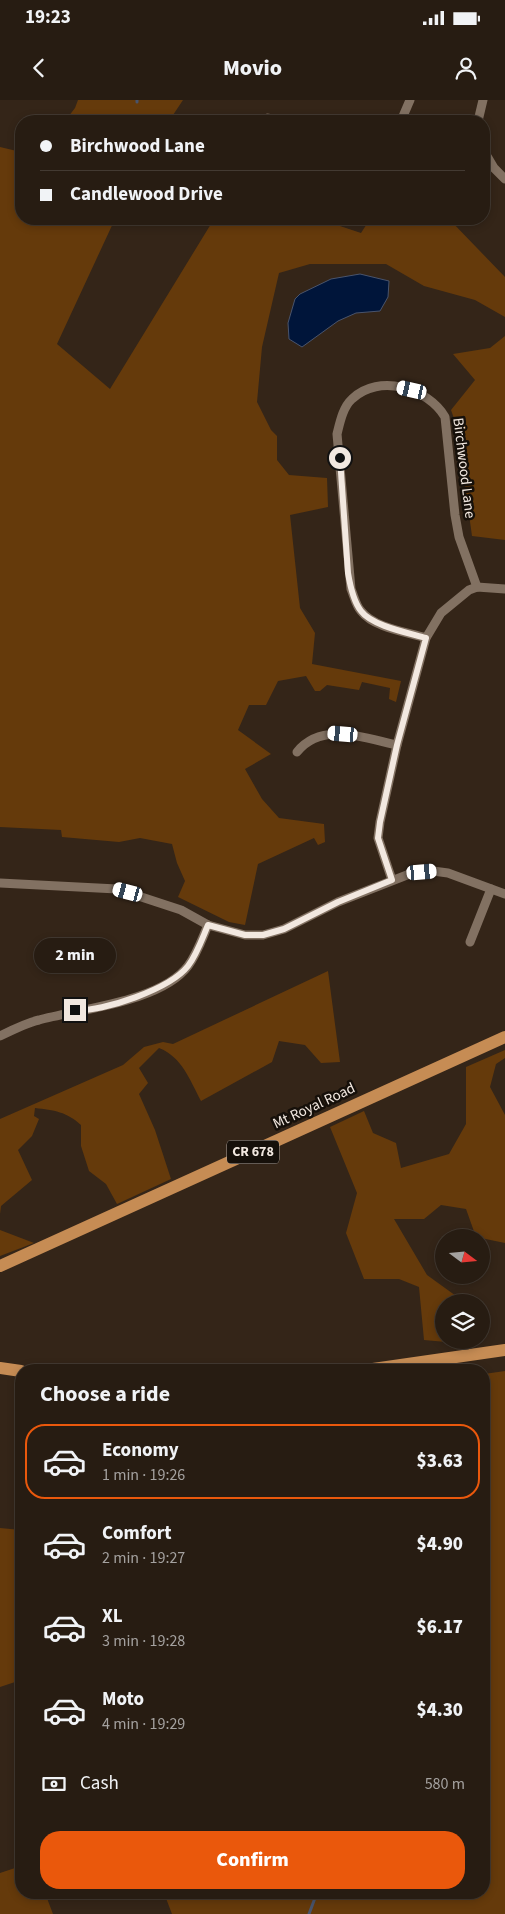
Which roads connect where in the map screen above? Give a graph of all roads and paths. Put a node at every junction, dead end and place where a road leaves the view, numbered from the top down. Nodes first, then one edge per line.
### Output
1 (410, 100) edge
2 (484, 100) edge
3 (404, 115) edge
4 (480, 115) edge
5 (490, 161) edge
6 (505, 179) edge
7 (477, 587) junction
8 (505, 589) edge
9 (426, 638) junction
10 (397, 745) junction
11 (297, 752) dead end
12 (392, 880) junction
13 (0, 883) edge
14 (490, 889) junction
15 (505, 894) edge
16 (208, 925) junction
17 (470, 942) dead end
18 (0, 1036) edge
19 (505, 1037) edge
20 (0, 1266) edge
21 (505, 1350) edge
22 (408, 1364) edge
23 (0, 1368) edge
24 (15, 1370) edge

1 - 3 street
2 - 4 street
5 - 6 street
7 - 8 street
7 - 9 street
7 - 9 street, Birchwood Lane
9 - 10 street
10 - 11 street
10 - 12 street
12 - 14 street
12 - 16 street
13 - 16 street
14 - 15 street
14 - 17 street
16 - 18 street
19 - 20 main road, Mt Royal Road / CR 678
21 - 22 main road
23 - 24 main road

